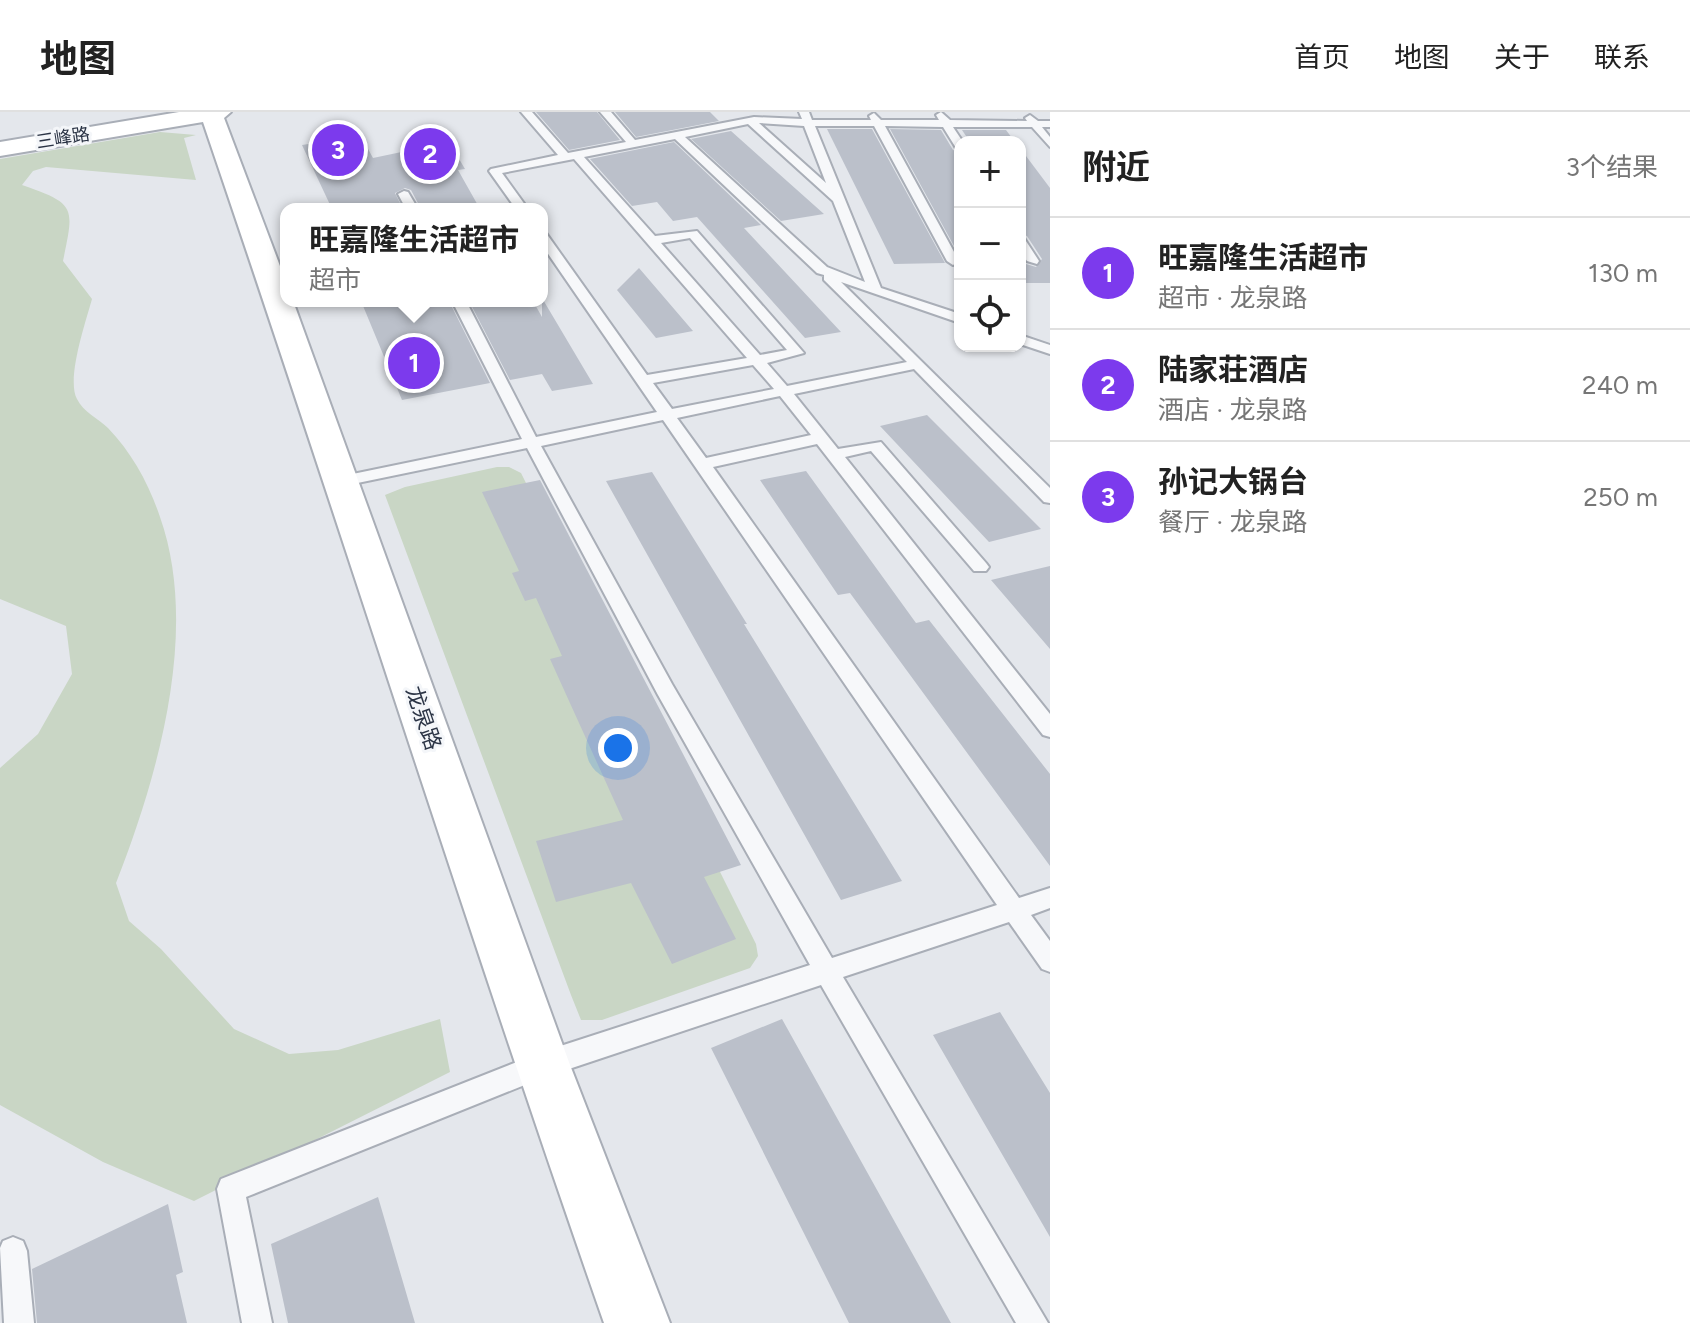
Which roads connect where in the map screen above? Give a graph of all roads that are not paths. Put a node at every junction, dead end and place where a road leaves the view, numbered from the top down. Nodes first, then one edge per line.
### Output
1 (141, 112) edge
2 (526, 112) edge
3 (605, 112) edge
4 (777, 112) edge
5 (939, 112) edge
6 (1025, 112) edge
7 (214, 113) edge
8 (807, 118) edge
9 (876, 118) edge
10 (750, 121) junction
11 (789, 122) junction
12 (946, 124) junction
13 (1034, 124) junction
14 (1050, 124) edge
15 (0, 135) edge
16 (677, 135) junction
17 (954, 137) edge
18 (633, 144) junction
19 (1050, 144) edge
20 (0, 149) edge
21 (571, 156) junction
22 (404, 194) dead end
23 (840, 201) junction
24 (409, 203) edge
25 (518, 203) edge
26 (650, 241) junction
27 (548, 244) edge
28 (1026, 250) edge
29 (953, 261) dead end
30 (1033, 261) dead end
31 (822, 270) junction
32 (875, 290) junction
33 (280, 301) edge
34 (282, 307) edge
35 (462, 307) edge
36 (954, 317) edge
37 (1026, 341) edge
38 (1050, 350) edge
39 (756, 362) junction
40 (917, 364) junction
41 (645, 380) junction
42 (784, 391) junction
43 (667, 414) junction
44 (821, 438) junction
45 (530, 443) junction
46 (834, 455) junction
47 (703, 464) junction
48 (343, 481) junction
49 (1050, 498) edge
50 (980, 567) dead end
51 (1050, 729) edge
52 (1050, 898) edge
53 (1015, 910) junction
54 (1050, 961) edge
55 (824, 971) junction
56 (542, 1065) junction
57 (13, 1251) dead end
58 (19, 1323) edge
59 (257, 1323) edge
60 (637, 1323) edge
61 (1033, 1323) edge

1 - 15 street, 三峰路
2 - 21 lane
3 - 18 lane
4 - 11 lane
5 - 12 lane
6 - 13 lane
7 - 20 street, 三峰路
7 - 33 street, 龙泉路
8 - 9 lane
8 - 11 lane
8 - 23 lane
9 - 12 lane
9 - 29 lane
10 - 11 lane
10 - 16 lane
10 - 23 lane
12 - 13 lane
12 - 17 lane
13 - 14 lane
13 - 19 lane
16 - 18 lane
16 - 31 lane
18 - 21 lane
21 - 25 lane
21 - 26 lane
22 - 24 lane
23 - 32 lane
26 - 39 lane
26 - 39 lane
27 - 41 lane
28 - 30 lane
31 - 32 lane
31 - 40 lane
32 - 36 lane
34 - 48 street, 龙泉路
35 - 45 lane
37 - 38 lane
39 - 41 lane
39 - 42 lane
40 - 42 lane
40 - 49 lane
41 - 43 lane
42 - 43 lane
42 - 44 lane
43 - 45 lane
43 - 47 lane
44 - 46 lane
44 - 47 lane
45 - 48 lane
45 - 55 lane
46 - 50 lane
46 - 51 lane
47 - 53 lane
48 - 56 street, 龙泉路
52 - 53 lane
53 - 54 lane
53 - 55 lane
55 - 56 lane
55 - 61 lane
56 - 59 lane
56 - 60 street, 龙泉路
57 - 58 lane

